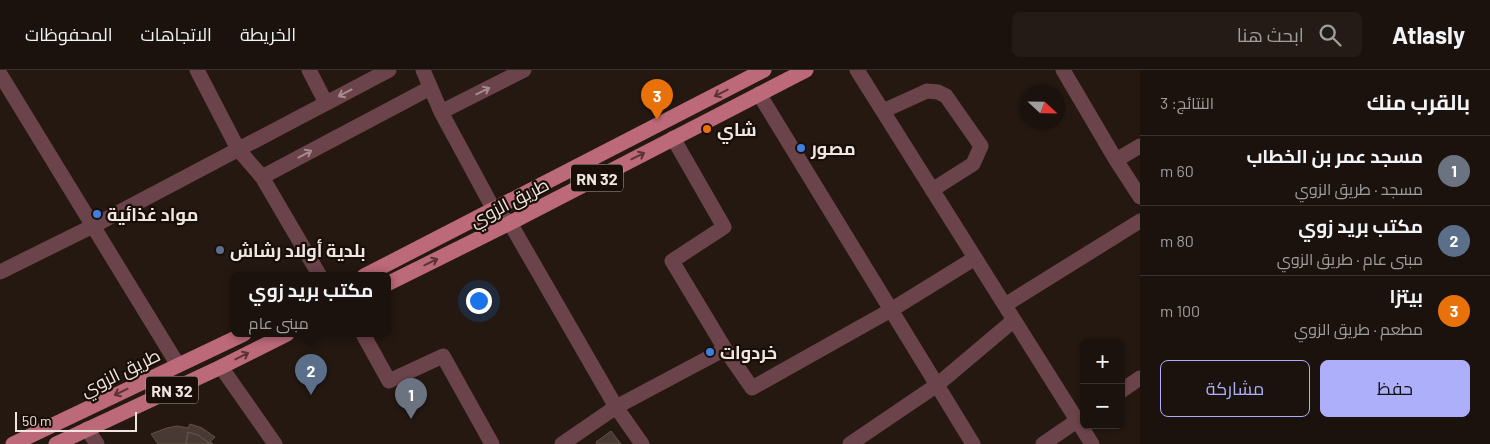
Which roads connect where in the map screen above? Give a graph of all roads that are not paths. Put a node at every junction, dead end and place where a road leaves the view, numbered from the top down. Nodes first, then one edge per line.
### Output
1 (197, 70) edge
2 (308, 70) edge
3 (388, 70) edge
4 (423, 70) edge
5 (524, 70) edge
6 (764, 70) edge
7 (806, 70) edge
8 (857, 70) edge
9 (1063, 70) edge
10 (0, 74) edge
11 (430, 88) junction
12 (759, 94) junction
13 (326, 103) junction
14 (883, 111) junction
15 (442, 112) junction
16 (673, 138) junction
17 (1140, 146) edge
18 (238, 149) junction
19 (1116, 160) junction
20 (262, 177) junction
21 (932, 190) junction
22 (1140, 197) edge
23 (494, 210) junction
24 (1140, 221) edge
25 (510, 222) junction
26 (93, 226) junction
27 (975, 258) junction
28 (0, 272) edge
29 (318, 272) edge
30 (372, 272) edge
31 (391, 282) edge
32 (1005, 305) junction
33 (891, 310) junction
34 (1014, 320) junction
35 (238, 337) edge
36 (281, 337) edge
37 (365, 337) edge
38 (725, 349) junction
39 (178, 365) junction
40 (221, 367) junction
41 (1140, 378) edge
42 (937, 385) junction
43 (1125, 388) edge
44 (616, 407) junction
45 (1080, 418) edge
46 (87, 429) junction
47 (1085, 429) edge
48 (14, 444) edge
49 (56, 444) edge
50 (97, 444) edge
51 (275, 444) edge
52 (492, 444) edge
53 (562, 444) edge
54 (642, 444) edge
55 (850, 444) edge
56 (973, 444) edge
57 (1043, 444) edge
58 (1092, 444) edge

1 - 18 street
2 - 13 street
3 -> 13 street
4 - 11 street
15 -> 5 street
6 -> 23 main road, طريق الزوي / RN 32
7 - 12 main road, طريق الزوي / RN 32
8 - 14 street
9 - 19 street
10 - 26 street
11 - 15 street
20 -> 11 street
12 - 16 main road, طريق الزوي / RN 32
12 - 33 street
13 - 18 street
14 - 21 street
14 - 21 street
15 - 23 street
25 -> 16 main road, طريق الزوي / RN 32
16 - 38 street
17 - 19 street
18 - 20 street
18 - 26 street
19 - 22 street
20 - 29 street
21 - 27 street
23 - 25 street
23 - 30 main road, طريق الزوي / RN 32
24 - 32 street
31 -> 25 main road, طريق الزوي / RN 32
25 - 44 street
26 - 28 street
26 - 39 street
27 - 32 street
27 - 33 street
32 - 34 street
33 - 38 street
33 - 42 street
34 - 42 street
34 - 45 street
35 - 39 main road, طريق الزوي / RN 32
40 -> 36 main road, RN 32
37 - 52 street
38 - 44 street
39 -> 48 main road, طريق الزوي / RN 32
40 - 46 main road, RN 32
40 - 51 street
41 - 43 street
42 - 55 street
42 - 56 street
44 - 53 street
44 - 54 street
45 - 57 street
46 - 49 main road, RN 32
46 - 50 street
47 - 58 street

